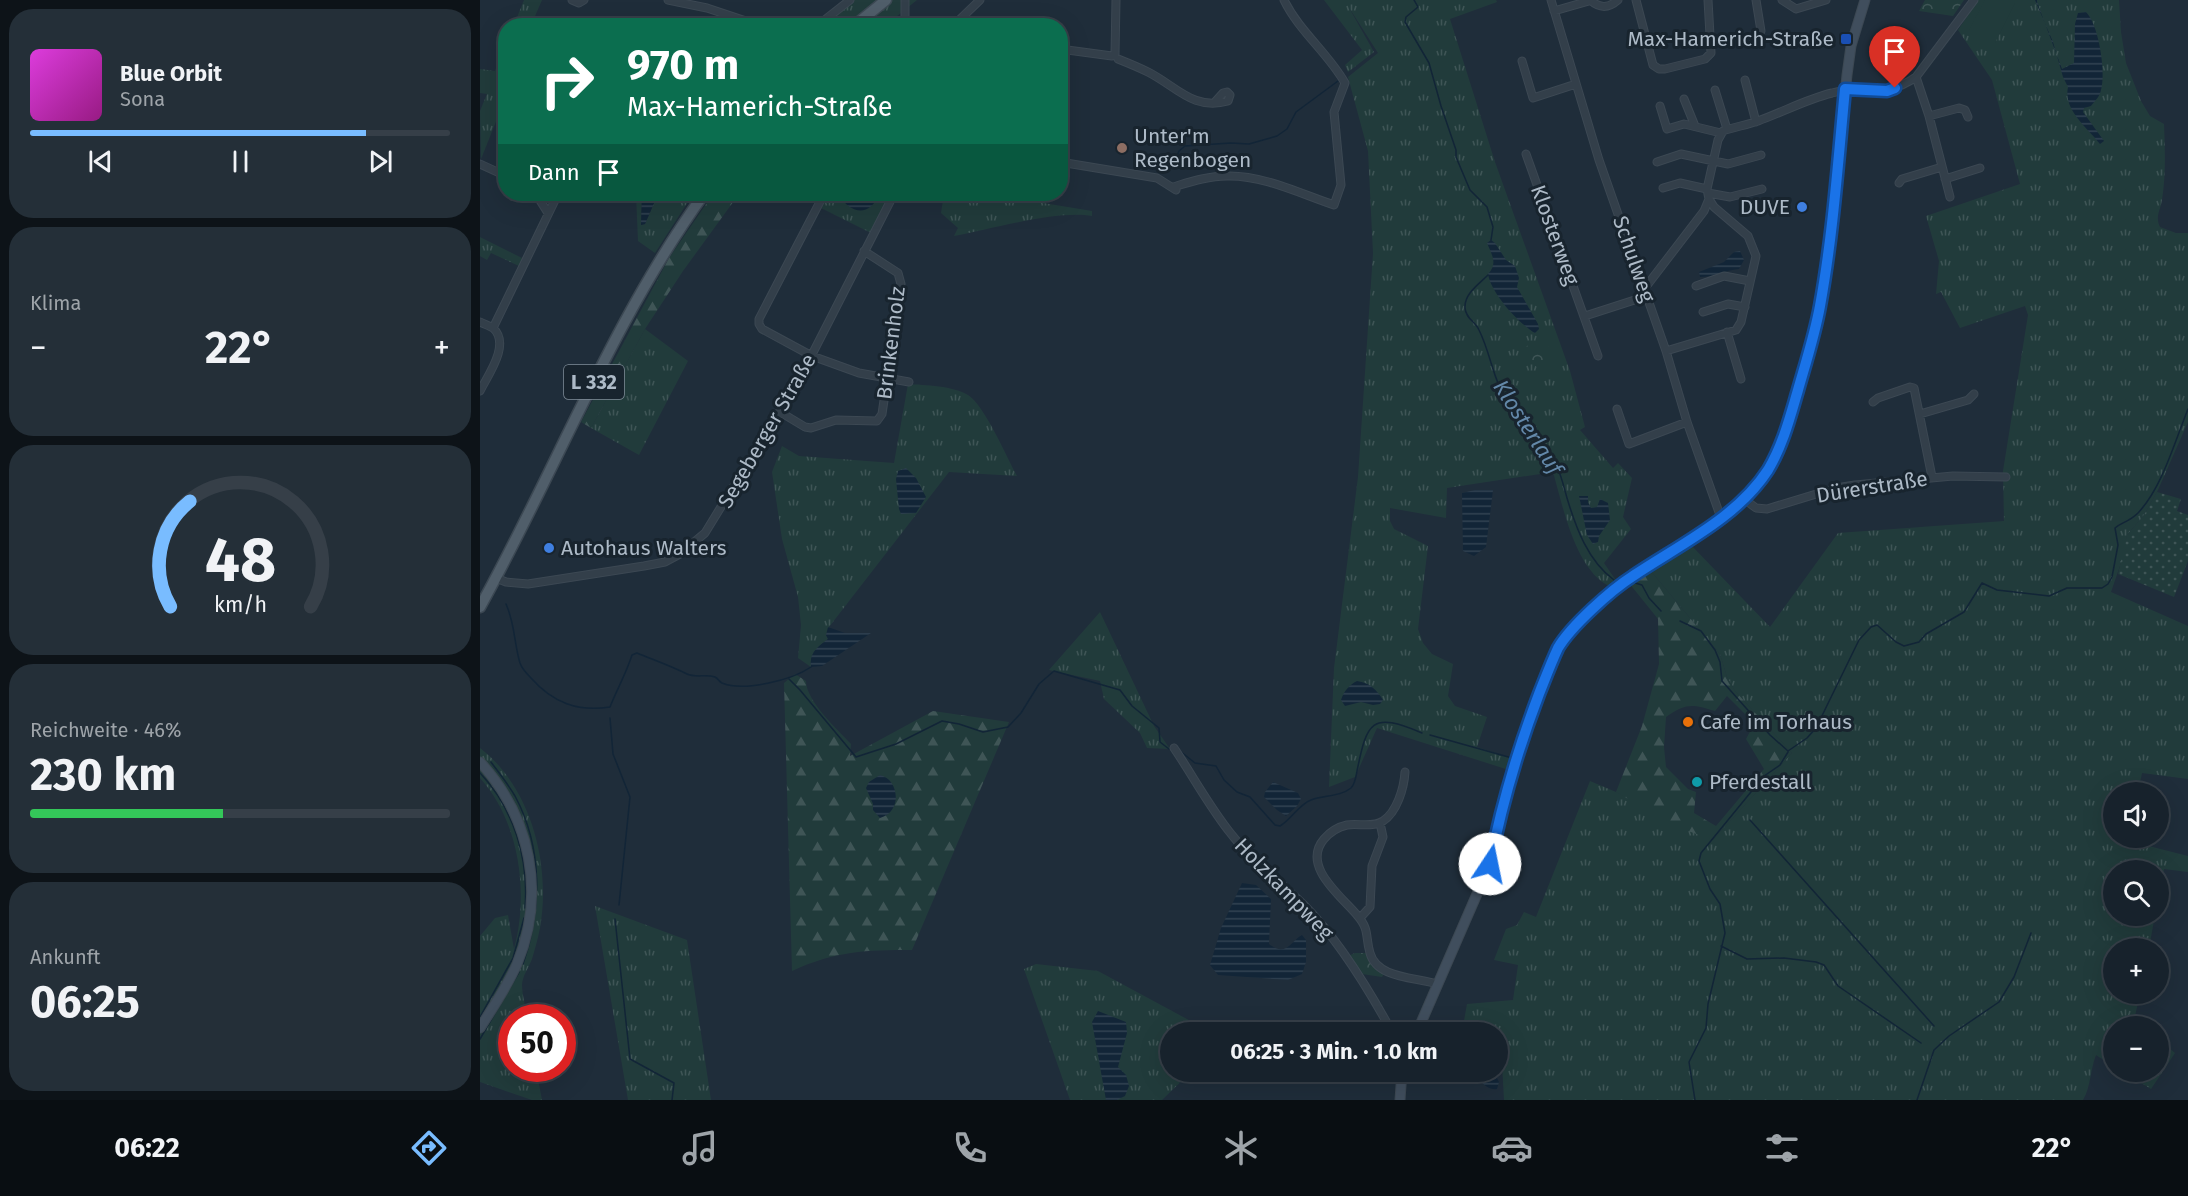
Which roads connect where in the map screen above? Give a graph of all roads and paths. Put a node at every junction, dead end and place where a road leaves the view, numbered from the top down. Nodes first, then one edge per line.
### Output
1 (572, 0) edge
2 (584, 0) edge
3 (668, 0) edge
4 (850, 0) edge
5 (886, 0) edge
6 (905, 0) edge
7 (980, 0) edge
8 (1116, 0) edge
9 (1284, 0) edge
10 (1551, 0) edge
11 (1589, 0) edge
12 (1618, 0) edge
13 (1636, 0) edge
14 (1709, 0) edge
15 (1756, 0) edge
16 (1782, 0) edge
17 (1826, 0) edge
18 (1974, 0) edge
19 (1861, 2) edge
20 (1554, 11) junction
21 (737, 18) edge
22 (828, 18) edge
23 (864, 18) edge
24 (905, 18) edge
25 (961, 18) edge
26 (1761, 31) dead end
27 (1068, 50) edge
28 (1115, 56) junction
29 (1522, 61) dead end
30 (1916, 77) junction
31 (1745, 80) dead end
32 (1576, 84) junction
33 (1845, 89) junction
34 (1715, 90) dead end
35 (1684, 99) dead end
36 (1214, 103) dead end
37 (1660, 105) dead end
38 (1929, 116) junction
39 (1968, 117) dead end
40 (1756, 122) junction
41 (1695, 126) junction
42 (1724, 131) junction
43 (1526, 154) dead end
44 (1761, 155) dead end
45 (1713, 160) junction
46 (1657, 162) dead end
47 (1068, 163) edge
48 (480, 164) edge
49 (1942, 167) junction
50 (1980, 168) dead end
51 (498, 172) edge
52 (1945, 179) junction
53 (1899, 183) dead end
54 (1663, 188) dead end
55 (1762, 189) dead end
56 (1708, 194) junction
57 (1950, 197) dead end
58 (540, 201) edge
59 (554, 201) edge
60 (699, 201) edge
61 (820, 201) edge
62 (891, 201) edge
63 (548, 213) junction
64 (864, 251) junction
65 (1750, 280) junction
66 (1648, 284) dead end
67 (1696, 286) dead end
68 (1647, 296) junction
69 (1745, 307) junction
70 (1703, 312) dead end
71 (1585, 316) junction
72 (480, 322) edge
73 (493, 328) junction
74 (1727, 332) junction
75 (1666, 351) junction
76 (812, 356) junction
77 (1598, 356) dead end
78 (888, 379) junction
79 (1741, 379) dead end
80 (909, 382) dead end
81 (480, 391) edge
82 (1974, 394) dead end
83 (1873, 402) dead end
84 (1617, 409) dead end
85 (780, 412) junction
86 (1920, 414) junction
87 (1687, 422) junction
88 (1932, 477) junction
89 (2006, 477) dead end
90 (1744, 499) junction
91 (1721, 518) junction
92 (496, 578) junction
93 (480, 607) edge
94 (1174, 748) dead end
95 (480, 762) edge
96 (1406, 772) dead end
97 (1380, 823) junction
98 (1360, 918) junction
99 (1437, 984) junction
100 (1387, 1022) edge
101 (1421, 1022) edge
102 (480, 1028) edge
103 (1400, 1082) edge
104 (1400, 1100) edge

1 - 2 street
3 - 21 street
4 - 22 street
5 - 23 main road
6 - 24 street
7 - 25 street
8 - 28 street
9 - 47 street
10 - 20 street, Schulweg
11 - 12 street
11 - 20 street
13 - 14 street
15 - 26 street
16 - 17 street
18 - 30 street
19 - 33 main road
20 - 32 street, Schulweg
27 - 28 street
28 - 36 street
29 - 32 street
30 - 33 street
30 - 38 street
31 - 40 street
32 - 68 street, Schulweg
33 - 40 street
33 - 90 main road
34 - 42 street
35 - 41 street
37 - 41 street
38 - 39 street
38 - 49 street
40 - 42 street
41 - 42 street
42 - 45 street
43 - 71 street, Klosterweg
44 - 45 street
45 - 46 street
45 - 56 street
48 - 51 street
49 - 52 street
49 - 53 street
50 - 52 street
52 - 57 street
54 - 56 street
55 - 56 street
56 - 65 street
56 - 66 street
58 - 63 street
59 - 63 street
60 - 92 main road, L 332
61 - 76 street
62 - 64 street, Segeberger Straße
63 - 73 street
64 - 76 street, Segeberger Straße
64 - 78 street, Brinkenholz
65 - 67 street
65 - 69 street
68 - 71 street
68 - 75 street, Schulweg
69 - 70 street
69 - 74 street
71 - 77 street, Klosterweg
72 - 73 street
73 - 81 street
74 - 75 street
74 - 79 street
75 - 87 street, Schulweg
76 - 78 street
76 - 85 street, Segeberger Straße
78 - 80 street
78 - 85 street, Brinkenholz
82 - 86 street
83 - 86 street
84 - 87 street
85 - 92 street, Segeberger Straße
86 - 88 street
87 - 91 street, Schulweg
88 - 89 street, Dürerstraße
88 - 90 street, Dürerstraße
90 - 91 main road
91 - 99 main road
92 - 93 main road, L 332
94 - 100 street, Holzkampweg
95 - 102 main road
96 - 97 street
97 - 98 street
97 - 98 street
98 - 99 street
99 - 101 main road
103 - 104 main road

